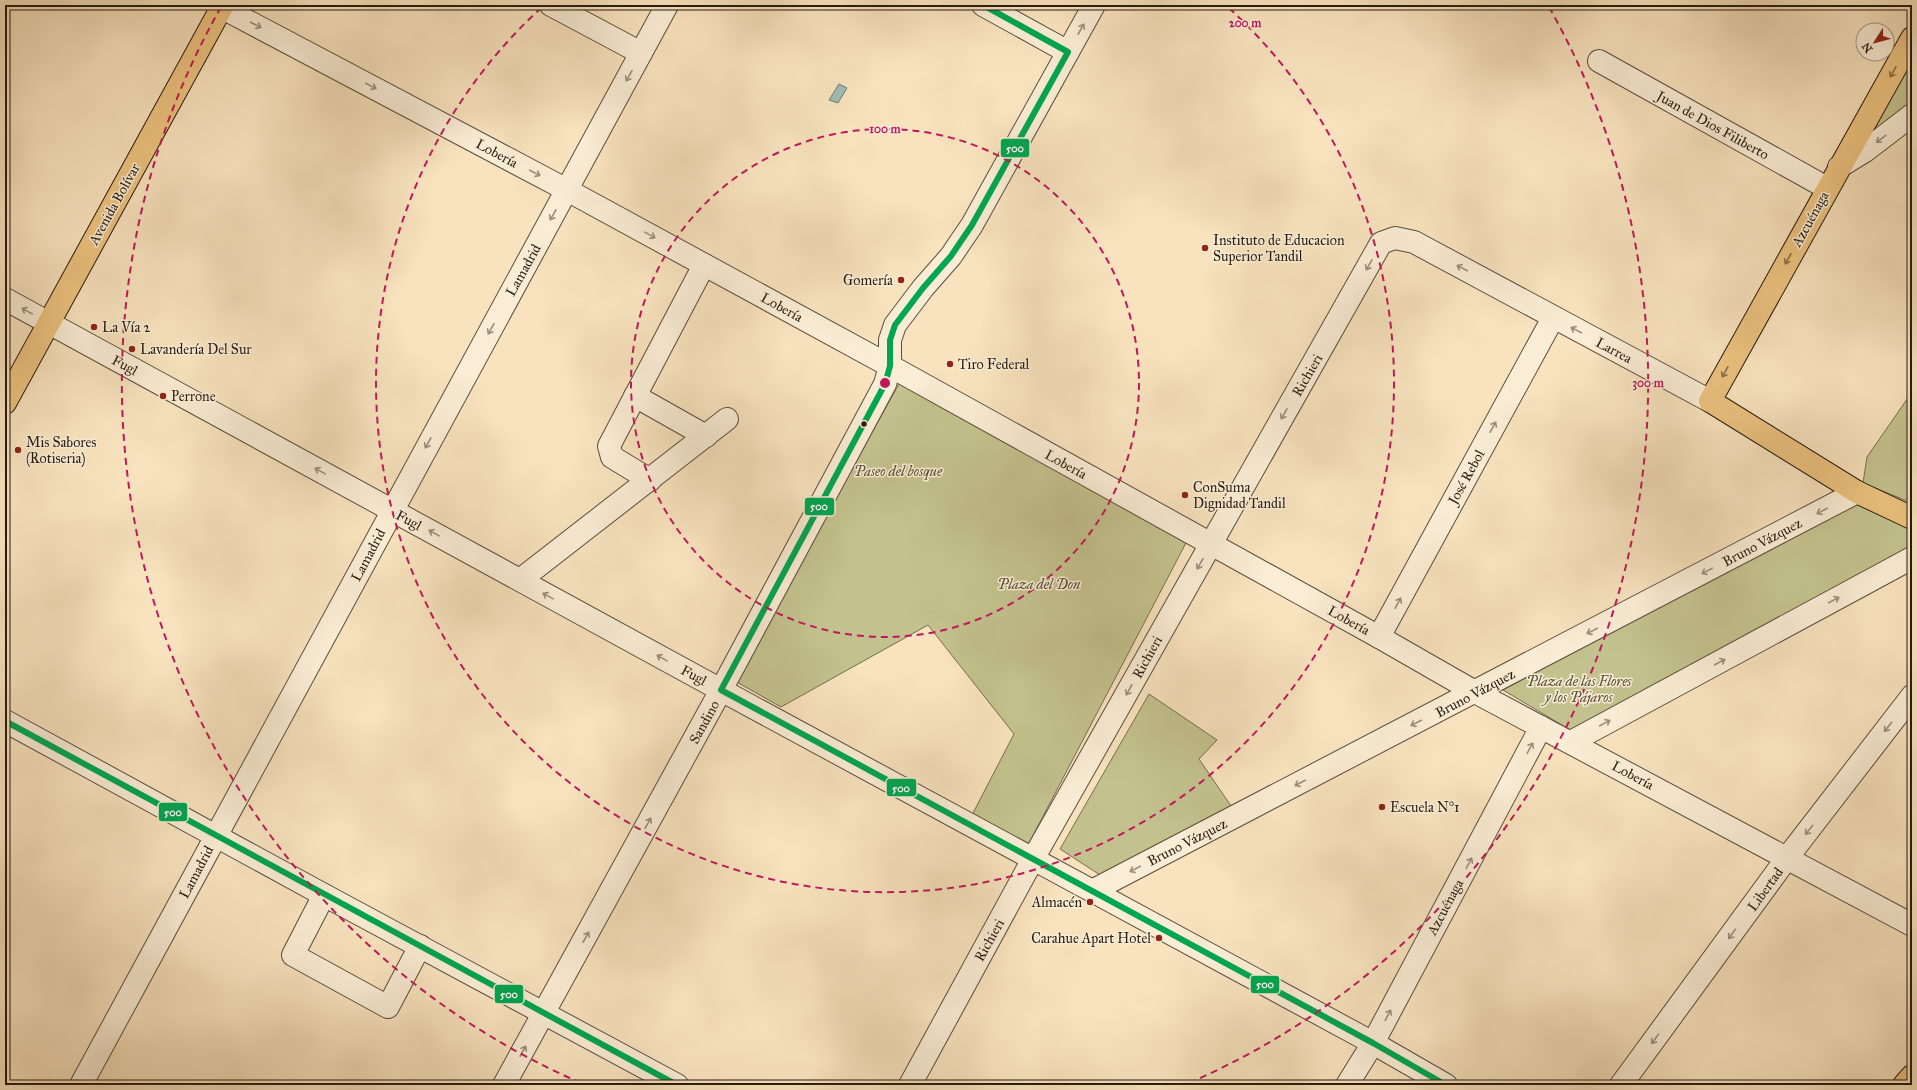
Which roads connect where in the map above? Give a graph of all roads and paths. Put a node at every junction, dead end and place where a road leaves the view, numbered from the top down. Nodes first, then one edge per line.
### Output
1 (551, 5) edge
2 (667, 5) edge
3 (983, 5) edge
4 (1094, 5) edge
5 (220, 6) edge
6 (1912, 38) edge
7 (1068, 52) junction
8 (641, 54) junction
9 (1599, 61) dead end
10 (1912, 115) edge
11 (1839, 167) junction
12 (1827, 188) junction
13 (567, 190) junction
14 (1395, 238) joint
15 (704, 265) junction
16 (5, 299) edge
17 (1553, 318) junction
18 (49, 323) junction
19 (890, 366) junction
20 (635, 396) junction
21 (1710, 401) junction
22 (5, 403) edge
23 (727, 419) dead end
24 (706, 436) junction
25 (650, 480) junction
26 (1857, 492) junction
27 (392, 510) junction
28 (1912, 518) edge
29 (1211, 544) junction
30 (1912, 558) edge
31 (520, 580) junction
32 (1379, 637) junction
33 (721, 690) junction
34 (1475, 692) junction
35 (1912, 696) edge
36 (5, 721) edge
37 (1541, 727) junction
38 (1571, 742) junction
39 (215, 836) junction
40 (1787, 858) junction
41 (1033, 859) junction
42 (1092, 891) junction
43 (324, 895) junction
44 (1912, 925) edge
45 (420, 946) junction
46 (544, 1014) junction
47 (1373, 1043) junction
48 (1912, 1076) edge
49 (81, 1085) edge
50 (504, 1085) edge
51 (677, 1085) edge
52 (910, 1085) edge
53 (1348, 1085) edge
54 (1446, 1085) edge
55 (1622, 1085) edge
56 (1904, 1085) edge

1 - 8 street
2 - 8 street, Lamadrid
3 - 7 street
7 -> 4 street, Sandino
5 -> 13 street, Lobería
5 - 18 main road, Avenida Bolívar
6 -> 11 main road, Azcuénaga
7 - 19 street, Sandino
8 -> 13 street, Lamadrid
9 - 12 street, Juan de Dios Filiberto
10 -> 11 street
11 - 12 main road, Azcuénaga
12 -> 21 main road, Azcuénaga
13 -> 15 street, Lobería
13 -> 27 street, Lamadrid
17 -> 14 street, Larrea
14 -> 29 street, Richieri
15 - 19 street, Lobería
15 - 20 street
18 -> 16 street, Fugl
21 -> 17 street, Larrea
32 -> 17 street, José Rebol
18 - 22 main road, Avenida Bolívar
27 -> 18 street, Fugl
19 - 29 street, Lobería
19 - 33 street, Sandino
20 - 24 street
20 - 25 street
21 - 26 main road, Larrea
23 - 24 street
24 - 25 street
25 - 31 street
26 - 28 main road, Larrea
26 -> 34 street, Bruno Vázquez
31 -> 27 street, Fugl
27 - 39 street, Lamadrid
29 - 32 street, Lobería
29 -> 41 street, Richieri
38 -> 30 street
33 -> 31 street, Fugl
32 - 34 street, Lobería
33 - 41 street, Fugl
46 -> 33 street, Sandino
34 - 37 street, Lobería
34 -> 42 street, Bruno Vázquez
35 -> 40 street, Libertad
36 - 39 street
37 - 38 street, Lobería
47 -> 37 street, Azcuénaga
38 - 40 street, Lobería
39 - 43 street
39 - 49 street, Lamadrid
40 - 44 street, Lobería
40 -> 55 street, Libertad
41 - 42 street, Fugl
41 - 52 street, Richieri
42 - 47 street, Fugl
43 - 45 street
43 - 45 street
45 - 46 street
50 -> 46 street, Sandino
46 - 51 street
47 - 53 street, Azcuénaga
47 - 54 street, Fugl
48 - 56 main road

